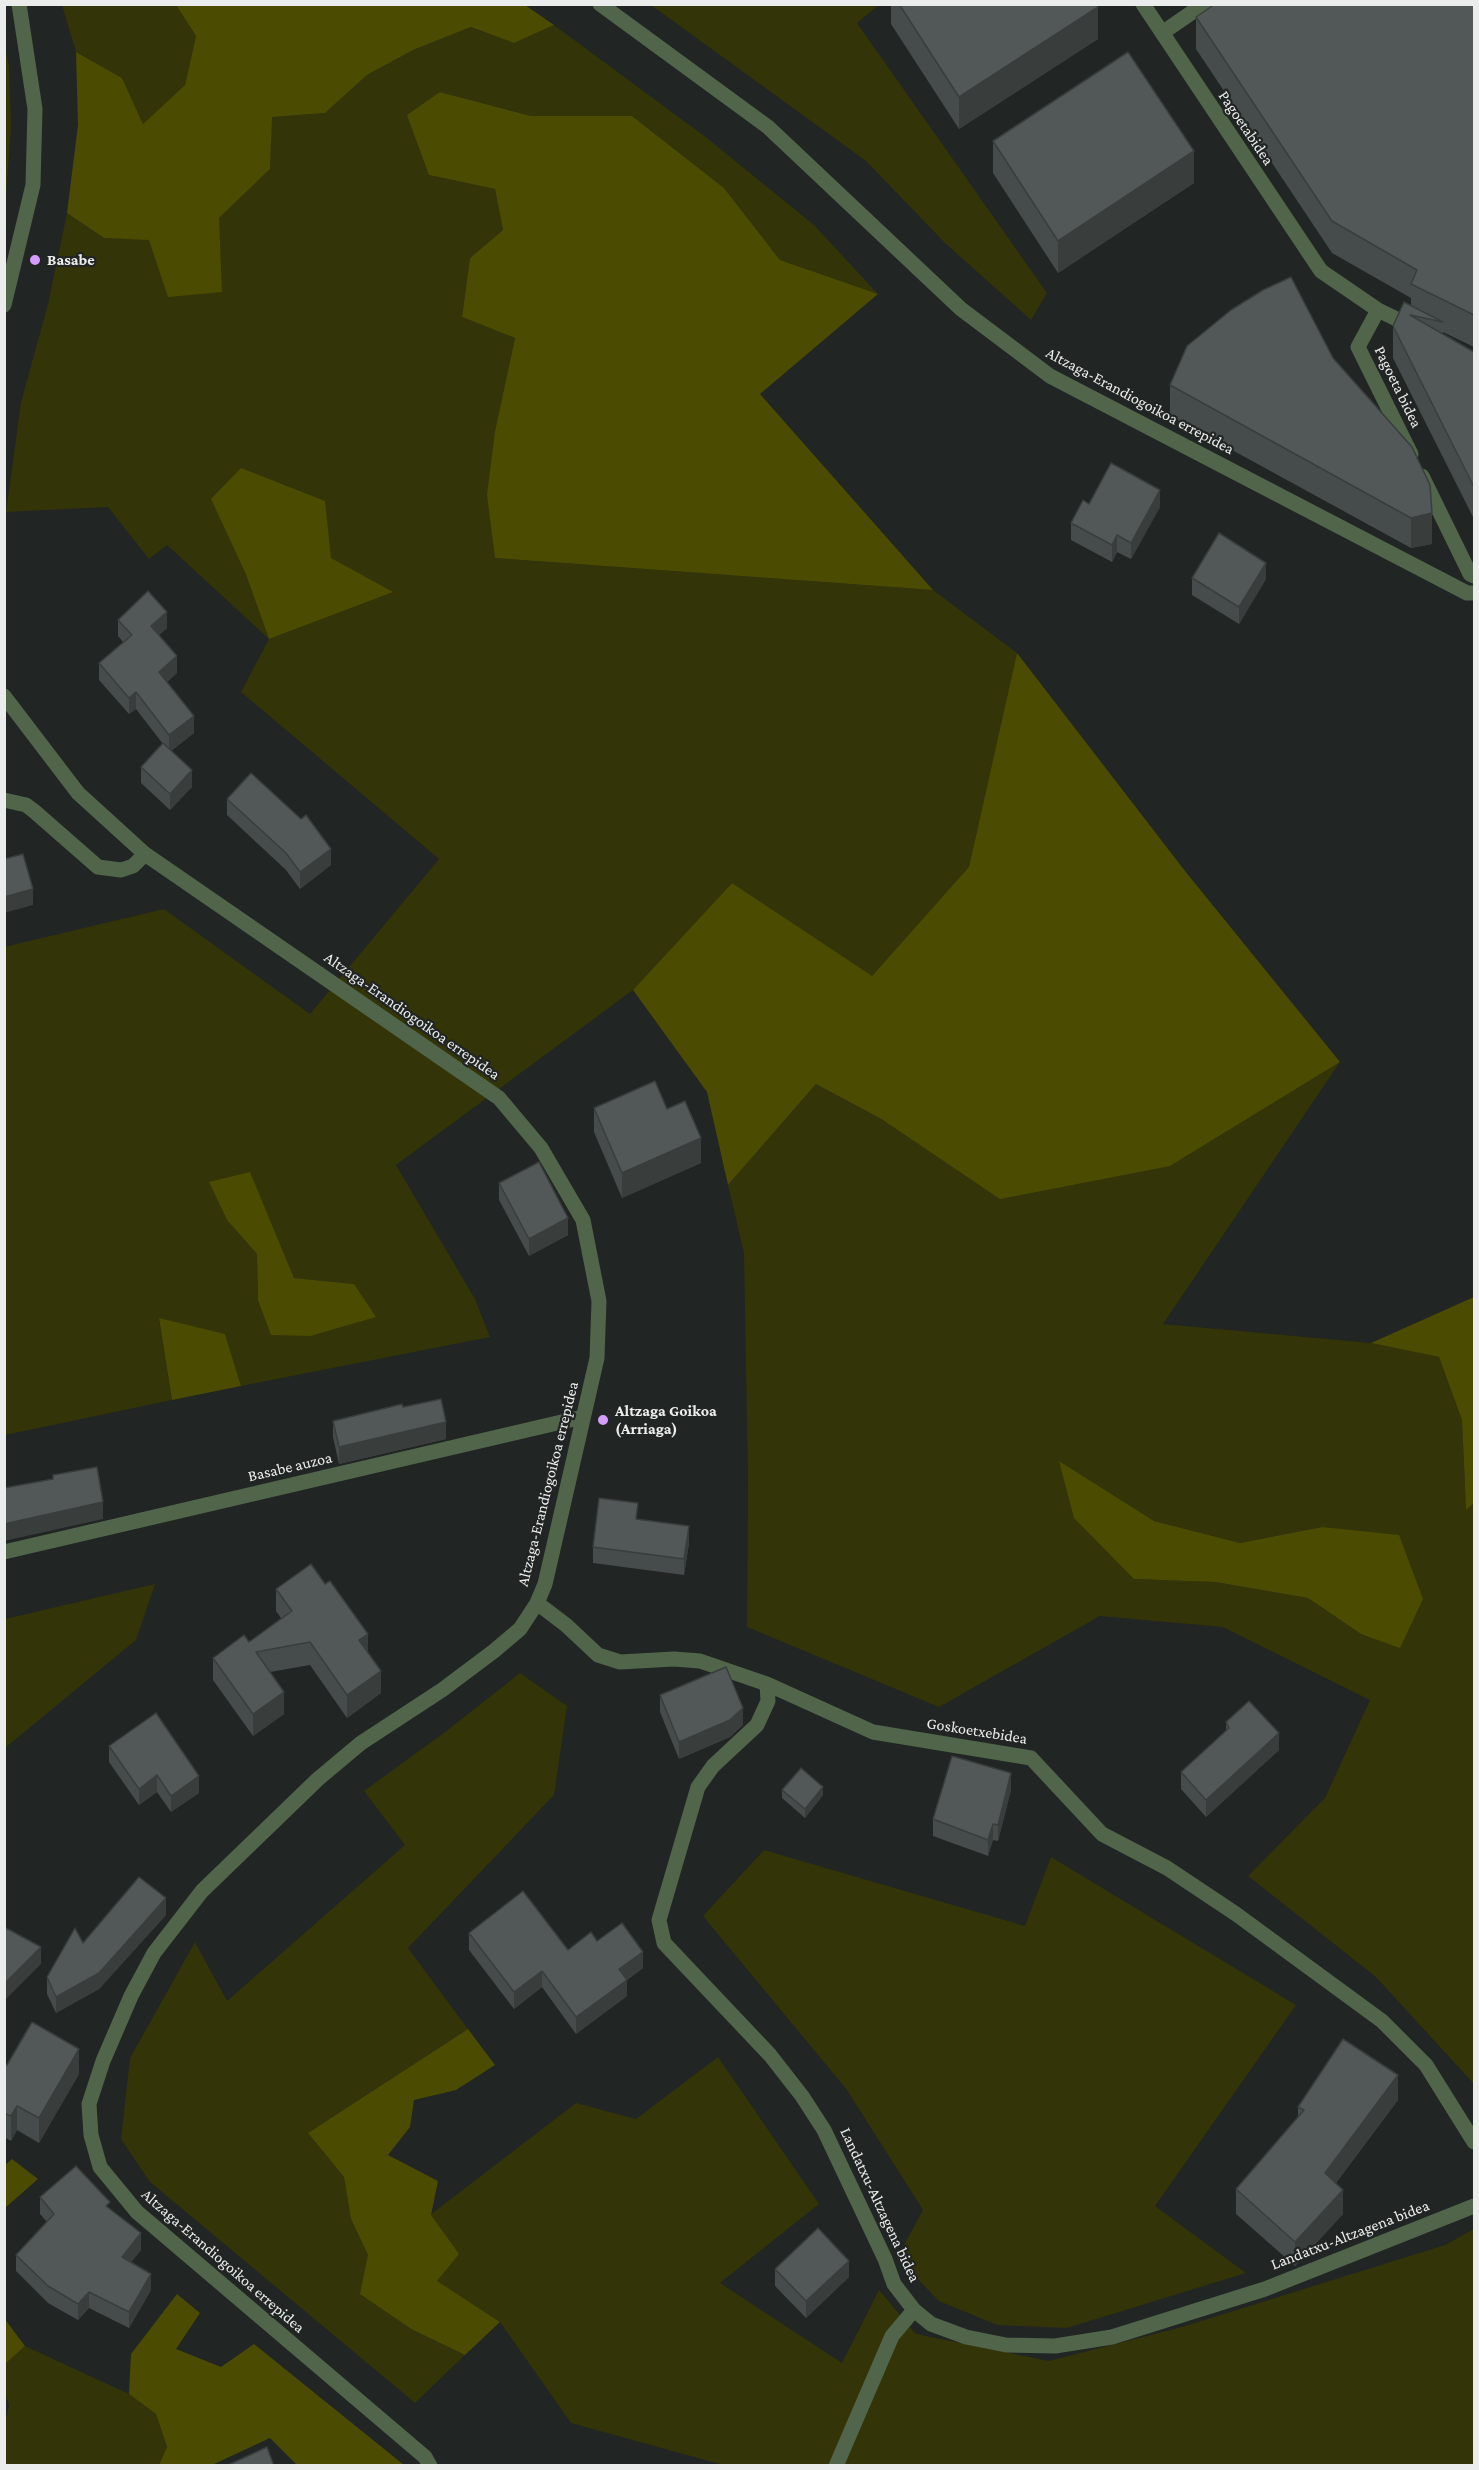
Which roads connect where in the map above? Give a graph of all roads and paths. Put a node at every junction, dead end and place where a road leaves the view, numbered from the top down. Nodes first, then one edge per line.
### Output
1 (19, 4) edge
2 (600, 4) edge
3 (1143, 4) edge
4 (1204, 4) edge
5 (1162, 33) junction
6 (4, 305) edge
7 (1378, 310) junction
8 (1432, 336) edge
9 (1474, 576) edge
10 (1474, 593) edge
11 (4, 696) edge
12 (4, 800) edge
13 (145, 854) junction
14 (583, 1417) junction
15 (4, 1552) edge
16 (537, 1603) junction
17 (767, 1684) junction
18 (1474, 2142) edge
19 (1474, 2206) edge
20 (914, 2310) junction
21 (430, 2466) edge
22 (836, 2466) edge

1 - 6 street
2 - 10 street, Altzaga-Erandiogoikoa errepidea
3 - 5 street, Pagoetabidea
4 - 5 street
5 - 7 street, Pagoetabidea
7 - 8 street
7 - 9 street, Pagoeta bidea
11 - 13 street, Altzaga-Erandiogoikoa errepidea
12 - 13 street
13 - 14 street, Altzaga-Erandiogoikoa errepidea
14 - 15 street, Basabe auzoa
14 - 16 street, Altzaga-Erandiogoikoa errepidea
16 - 17 street, Goskoetxebidea
16 - 21 street, Altzaga-Erandiogoikoa errepidea
17 - 18 street, Goskoetxebidea
17 - 20 street, Landatxu-Altzagena bidea
19 - 20 street, Landatxu-Altzagena bidea
20 - 22 street

